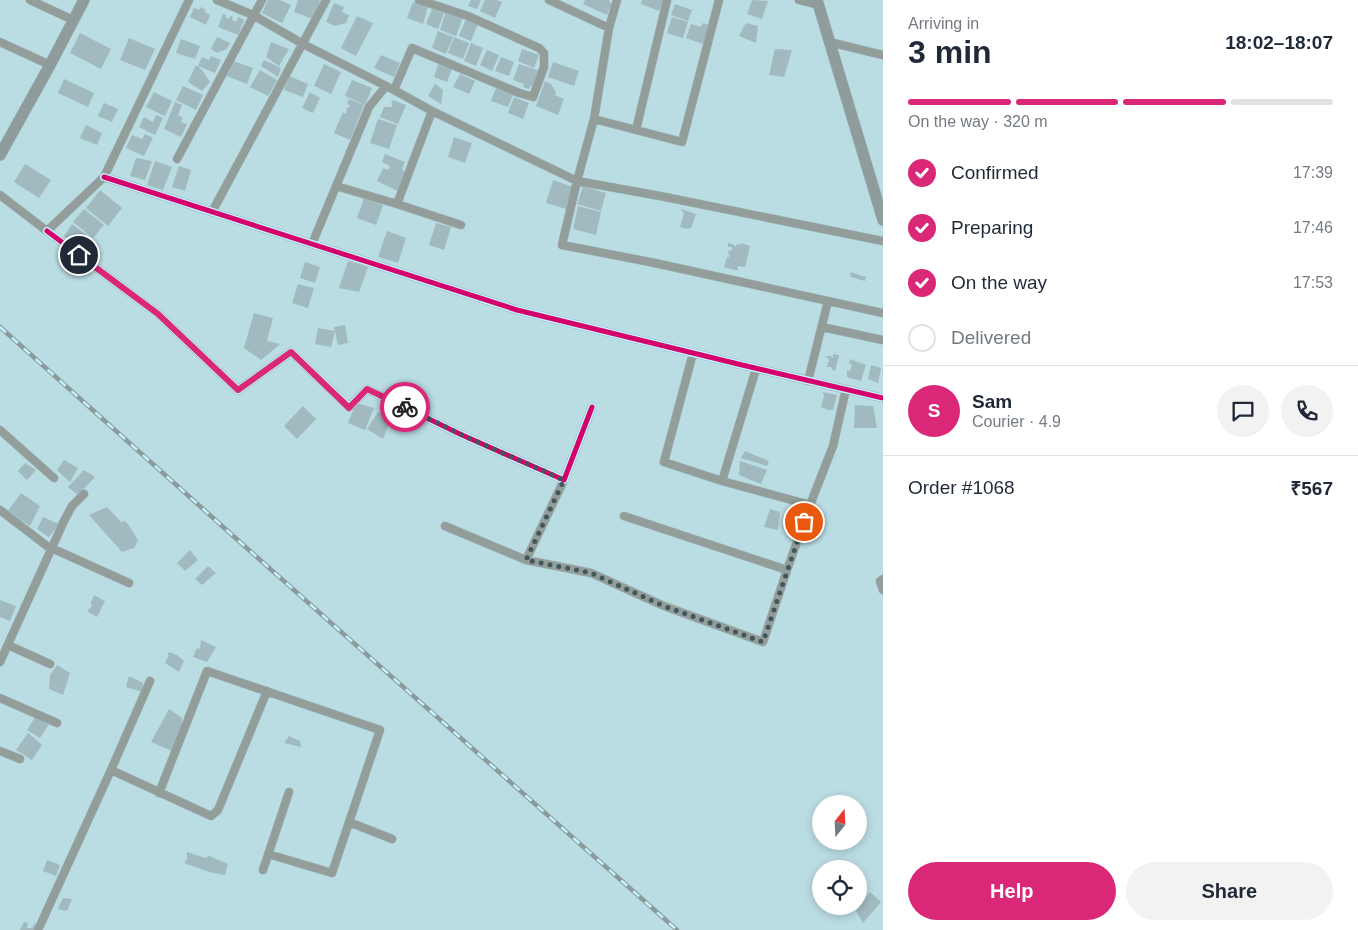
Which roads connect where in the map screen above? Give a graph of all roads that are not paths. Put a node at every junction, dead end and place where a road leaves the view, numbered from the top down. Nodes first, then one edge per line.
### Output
1 (30, 0) edge
2 (84, 0) edge
3 (189, 0) edge
4 (217, 0) edge
5 (262, 0) edge
6 (326, 0) edge
7 (420, 0) edge
8 (549, 0) edge
9 (617, 0) edge
10 (667, 0) edge
11 (719, 0) edge
12 (799, 0) edge
13 (817, 2) edge
14 (253, 16) junction
15 (73, 20) junction
16 (609, 28) junction
17 (0, 42) edge
18 (830, 42) junction
19 (303, 44) junction
20 (883, 55) edge
21 (50, 66) junction
22 (386, 86) junction
23 (394, 90) junction
24 (432, 111) junction
25 (594, 119) junction
26 (636, 130) junction
27 (0, 155) edge
28 (177, 159) dead end
29 (104, 177) junction
30 (577, 181) junction
31 (336, 186) junction
32 (0, 195) edge
33 (396, 204) junction
34 (212, 212) junction
35 (883, 220) edge
36 (461, 225) dead end
37 (47, 231) junction
38 (883, 241) edge
39 (312, 244) junction
40 (828, 301) junction
41 (883, 313) edge
42 (822, 327) junction
43 (883, 340) edge
44 (693, 353) junction
45 (756, 368) junction
46 (808, 381) junction
47 (846, 390) junction
48 (883, 398) edge
49 (592, 407) dead end
50 (0, 430) edge
51 (54, 478) dead end
52 (564, 480) junction
53 (722, 481) junction
54 (84, 494) dead end
55 (810, 506) junction
56 (0, 512) edge
57 (624, 516) dead end
58 (445, 526) dead end
59 (52, 548) junction
60 (526, 560) junction
61 (787, 570) junction
62 (883, 579) edge
63 (129, 583) dead end
64 (883, 590) edge
65 (8, 645) junction
66 (0, 662) edge
67 (50, 664) dead end
68 (150, 681) dead end
69 (267, 691) junction
70 (0, 698) edge
71 (58, 723) dead end
72 (0, 751) edge
73 (20, 759) dead end
74 (111, 770) junction
75 (289, 792) dead end
76 (159, 793) junction
77 (349, 822) junction
78 (392, 839) dead end
79 (268, 854) junction
80 (263, 870) dead end
81 (38, 930) edge

1 - 15 street
2 - 15 street
3 - 29 street
4 - 14 street
5 - 14 street
6 - 19 street
7 - 23 street
8 - 16 street
9 - 16 street
10 - 26 street
11 - 26 street
12 - 13 street
13 - 18 street
14 - 19 street
14 - 28 street
15 - 21 street
16 - 25 street
17 - 21 street
18 - 20 street
18 - 35 street
19 - 22 street
19 - 34 street
21 - 27 street
22 - 23 street
22 - 31 street
23 - 24 street
24 - 30 street
24 - 33 street
25 - 26 street
25 - 30 street
29 - 34 street
29 - 37 street
30 - 38 street
30 - 40 street
31 - 33 street
31 - 39 street
32 - 37 street
33 - 36 street
34 - 39 street
37 - 52 street
39 - 44 street
40 - 41 street
40 - 42 street
42 - 43 street
42 - 46 street
44 - 45 street
44 - 53 street
45 - 46 street
45 - 53 street
46 - 47 street
47 - 48 street
47 - 55 street
49 - 52 street
50 - 51 street
52 - 60 street
53 - 55 street
54 - 59 street
55 - 61 street
56 - 59 street
57 - 61 street
58 - 60 street
59 - 63 street
59 - 65 street
60 - 61 street
62 - 64 street
65 - 66 street
65 - 67 street
68 - 74 street
69 - 76 street
69 - 76 street
69 - 77 street
70 - 71 street
72 - 73 street
74 - 76 street
74 - 81 street
75 - 79 street
77 - 78 street
77 - 79 street
79 - 80 street

